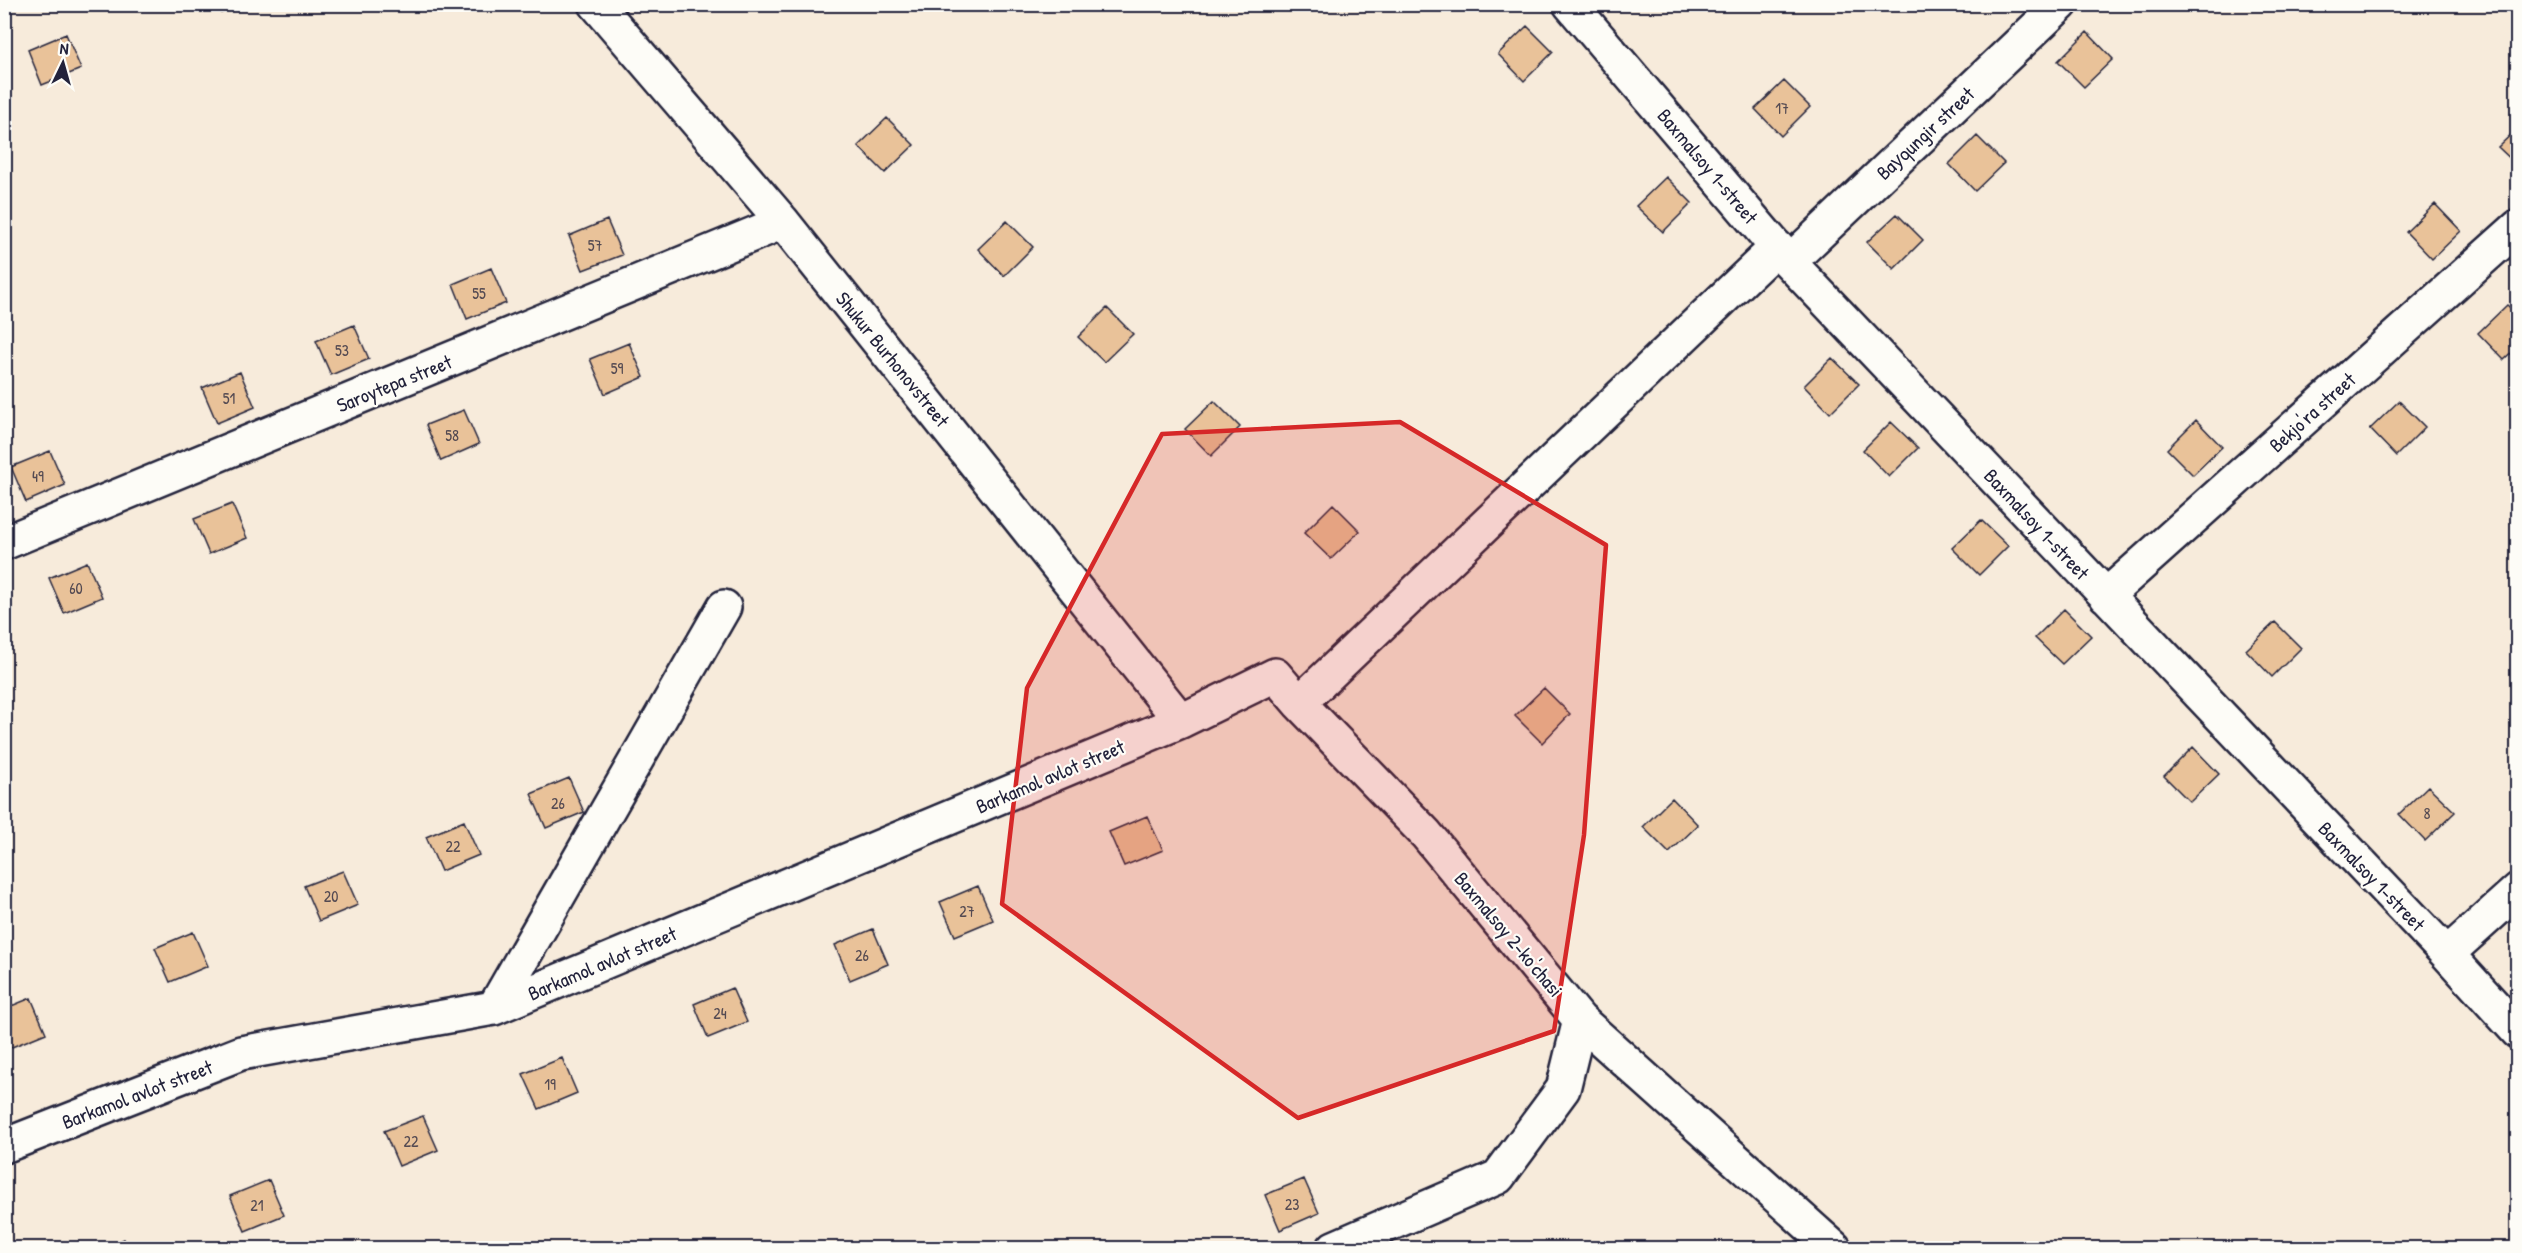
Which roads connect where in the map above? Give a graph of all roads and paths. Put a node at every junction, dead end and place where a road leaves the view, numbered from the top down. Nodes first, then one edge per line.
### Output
1 (596, 4) edge
2 (1570, 4) edge
3 (2061, 4) edge
4 (783, 222) junction
5 (2517, 227) edge
6 (1783, 254) junction
7 (4, 543) edge
8 (2106, 596) junction
9 (724, 607) dead end
10 (1299, 703) junction
11 (1181, 721) junction
12 (2517, 890) edge
13 (2447, 954) junction
14 (494, 1008) junction
15 (1580, 1020) junction
16 (2517, 1032) edge
17 (4, 1146) edge
18 (1334, 1248) edge
19 (1834, 1248) edge

1 - 4 street, Shukur Burhonovstreet
2 - 6 street, Baxmalsoy 1-street
3 - 6 street, Baуqungir street
4 - 7 street, Saroytepa street
4 - 11 street, Shukur Burhonovstreet
5 - 8 street, Bekjo'ra street
6 - 8 street, Baxmalsoy 1-street
6 - 10 street, Baуqungir street
8 - 13 street, Baxmalsoy 1-street
9 - 14 street
10 - 11 street, Baxmalsoy 2-ko'chasi
10 - 15 street, Baxmalsoy 2-ko'chasi
11 - 14 street, Barkamol avlot street
12 - 13 street
13 - 16 street, Baxmalsoy 1-street
14 - 17 street, Barkamol avlot street
15 - 18 street
15 - 19 street, Baxmalsoy 2-ko'chasi

